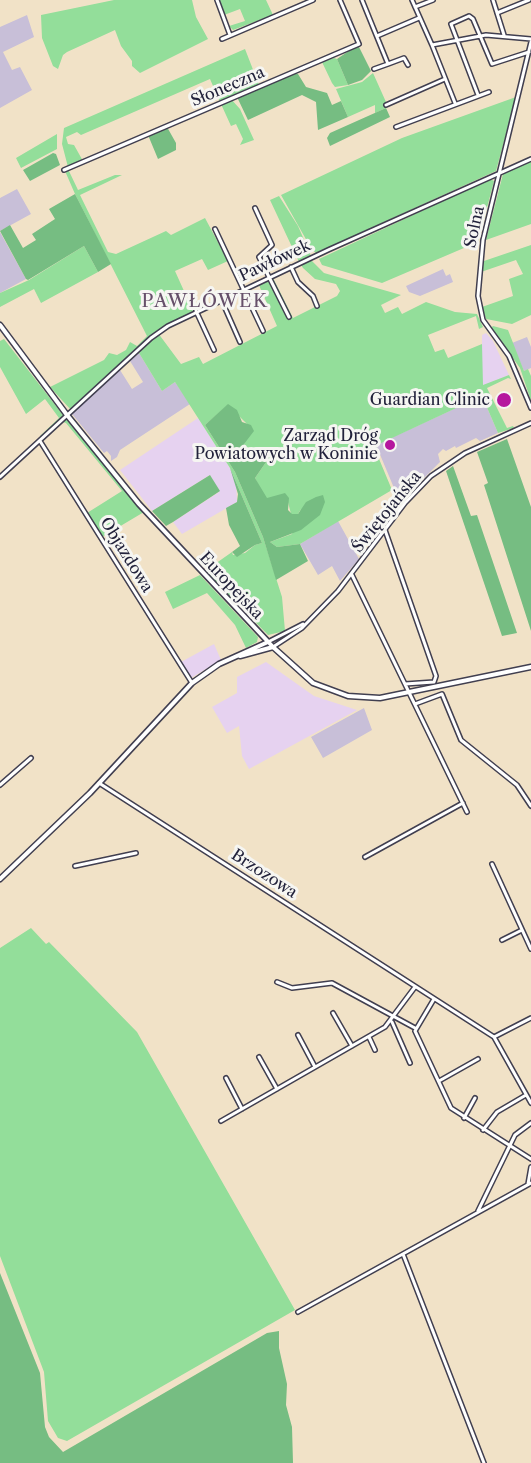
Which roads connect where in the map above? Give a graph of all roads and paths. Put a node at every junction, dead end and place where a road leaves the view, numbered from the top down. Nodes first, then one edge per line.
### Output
1 (217, 0) edge
2 (313, 0) edge
3 (340, 0) edge
4 (362, 0) edge
5 (412, 0) edge
6 (433, 0) edge
7 (493, 0) edge
8 (529, 0) edge
9 (518, 2) edge
10 (415, 7) junction
11 (497, 13) junction
12 (419, 18) junction
13 (230, 35) junction
14 (504, 35) junction
15 (377, 36) junction
16 (481, 36) junction
17 (222, 39) dead end
18 (456, 41) junction
19 (531, 41) edge
20 (432, 45) junction
21 (529, 52) junction
22 (388, 64) junction
23 (408, 65) dead end
24 (374, 69) dead end
25 (445, 79) junction
26 (489, 92) dead end
27 (478, 95) junction
28 (455, 103) junction
29 (386, 105) dead end
30 (396, 127) dead end
31 (531, 159) edge
32 (64, 170) dead end
33 (500, 172) junction
34 (255, 208) dead end
35 (215, 229) dead end
36 (291, 267) junction
37 (269, 277) junction
38 (243, 289) junction
39 (221, 299) junction
40 (317, 306) dead end
41 (196, 310) junction
42 (289, 317) dead end
43 (0, 325) edge
44 (263, 332) dead end
45 (240, 342) dead end
46 (214, 350) dead end
47 (531, 408) edge
48 (67, 415) junction
49 (531, 423) edge
50 (39, 440) junction
51 (0, 477) edge
52 (386, 530) junction
53 (352, 575) junction
54 (309, 620) junction
55 (268, 642) junction
56 (273, 647) junction
57 (236, 657) junction
58 (531, 667) edge
59 (192, 683) junction
60 (405, 684) junction
61 (410, 693) junction
62 (415, 704) junction
63 (31, 758) dead end
64 (99, 783) junction
65 (0, 785) edge
66 (463, 802) junction
67 (531, 806) edge
68 (467, 812) dead end
69 (136, 853) dead end
70 (365, 857) dead end
71 (492, 864) dead end
72 (75, 866) dead end
73 (0, 879) edge
74 (522, 930) junction
75 (502, 940) dead end
76 (531, 949) edge
77 (277, 982) dead end
78 (415, 987) junction
79 (434, 999) junction
80 (333, 1013) dead end
81 (396, 1016) junction
82 (531, 1018) edge
83 (392, 1022) junction
84 (415, 1028) junction
85 (298, 1035) dead end
86 (369, 1037) junction
87 (494, 1037) junction
88 (352, 1046) junction
89 (375, 1050) dead end
90 (260, 1057) dead end
91 (478, 1059) dead end
92 (410, 1063) dead end
93 (315, 1067) junction
94 (226, 1078) dead end
95 (440, 1081) junction
96 (277, 1089) junction
97 (526, 1095) junction
98 (475, 1098) dead end
99 (531, 1103) edge
100 (242, 1109) junction
101 (464, 1118) junction
102 (221, 1121) dead end
103 (531, 1124) edge
104 (483, 1130) junction
105 (510, 1146) junction
106 (531, 1159) edge
107 (531, 1167) edge
108 (530, 1183) edge
109 (477, 1213) junction
110 (403, 1254) junction
111 (298, 1312) dead end
112 (484, 1463) edge

1 - 13 street
2 - 13 street
3 - 32 street, Słoneczna
4 - 15 street
5 - 10 street
6 - 10 street
7 - 11 street
8 - 9 street
9 - 11 street
10 - 12 street
11 - 14 street
12 - 15 street
12 - 20 street
13 - 17 street
14 - 16 street
14 - 19 street
15 - 22 street
16 - 18 street
16 - 18 street
16 - 21 street
18 - 20 street
18 - 27 street
19 - 21 street, Solna
20 - 25 street
21 - 33 street, Solna
22 - 23 street
22 - 24 street
25 - 28 street
25 - 29 street
26 - 27 street
27 - 28 street
28 - 30 street
31 - 33 street, Pawłówek
33 - 36 street, Pawłówek
33 - 47 street, Solna
34 - 37 street
35 - 38 street
36 - 37 street, Pawłówek
36 - 40 street
37 - 38 street, Pawłówek
37 - 42 street
38 - 39 street, Pawłówek
38 - 44 street
39 - 41 street, Pawłówek
39 - 45 street
41 - 46 street
41 - 48 street, Pawłówek
43 - 48 main road, Europejska
48 - 50 street, Pawłówek
48 - 55 main road, Europejska
49 - 52 street, Świętojańska
50 - 51 street, Pawłówek
50 - 59 street, Objazdowa
52 - 53 street, Świętojańska
52 - 60 street
53 - 54 street, Świętojańska
53 - 60 street
54 - 55 street, Świętojańska
54 - 56 street, Świętojańska
55 - 56 main road, Europejska
55 - 57 main road, Świętojańska
56 - 57 main road, Świętojańska
56 - 61 main road, Europejska
57 - 59 main road, Świętojańska
58 - 61 main road, Europejska
59 - 64 main road, Świętojańska
60 - 61 street
61 - 62 street
62 - 66 street
62 - 67 street
63 - 65 street
64 - 73 main road, Świętojańska
64 - 78 street, Brzozowa
66 - 68 street
66 - 70 street
69 - 72 street
71 - 74 street
74 - 75 street
74 - 76 street
77 - 81 street
78 - 79 street, Brzozowa
78 - 81 street
79 - 84 street
79 - 87 street, Brzozowa
80 - 88 street
81 - 83 street
81 - 84 street
82 - 87 street
83 - 86 street
83 - 92 street
84 - 95 street
85 - 93 street
86 - 88 street
86 - 89 street
87 - 97 street
88 - 93 street
90 - 96 street
91 - 95 street
93 - 96 street
94 - 100 street
95 - 101 street
96 - 100 street
97 - 99 street
97 - 104 street
98 - 101 street
100 - 102 street
101 - 104 street
103 - 105 street
104 - 105 street
105 - 106 street
105 - 109 street
107 - 108 street
108 - 109 street
109 - 110 street
110 - 111 street
110 - 112 street

